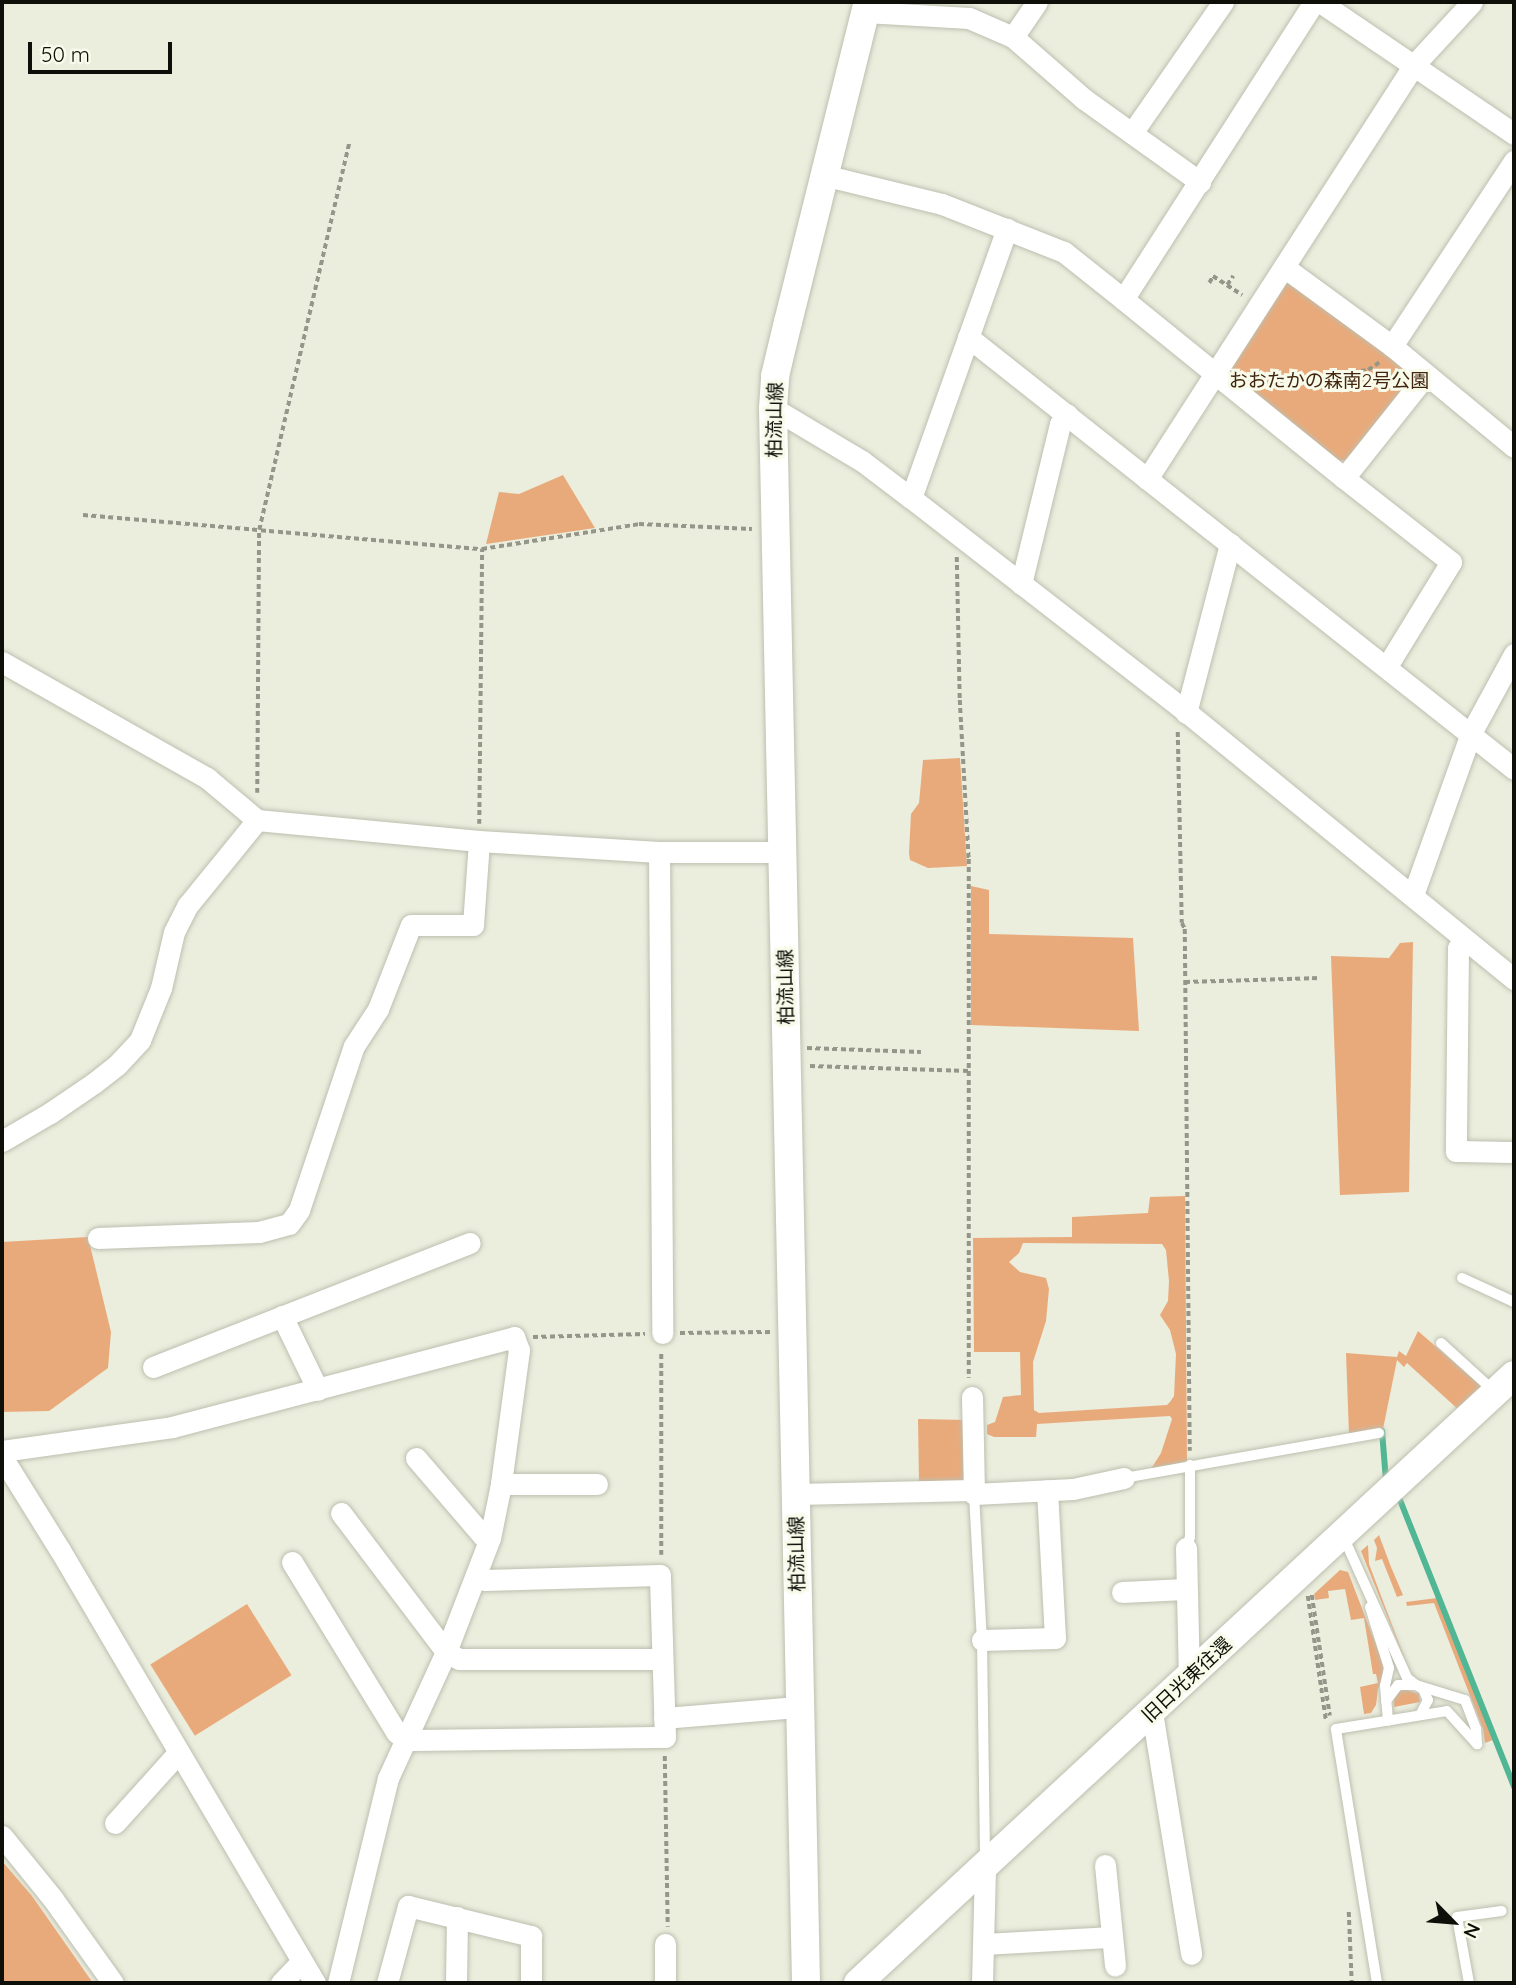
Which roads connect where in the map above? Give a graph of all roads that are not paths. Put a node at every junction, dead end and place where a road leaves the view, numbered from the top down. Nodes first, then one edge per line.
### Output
1 (1037, 2) edge
2 (1223, 2) edge
3 (1314, 2) edge
4 (1320, 2) edge
5 (1472, 2) edge
6 (867, 7) edge
7 (1013, 37) junction
8 (1413, 66) junction
9 (1132, 133) junction
10 (1514, 134) edge
11 (1514, 160) edge
12 (823, 176) junction
13 (1200, 181) junction
14 (1007, 229) junction
15 (1284, 267) junction
16 (1123, 299) junction
17 (968, 337) junction
18 (1392, 346) junction
19 (1215, 372) junction
20 (1425, 376) junction
21 (773, 408) junction
22 (1067, 414) junction
23 (1512, 439) edge
24 (1344, 478) junction
25 (1147, 479) junction
26 (911, 498) junction
27 (1230, 544) junction
28 (1021, 584) junction
29 (1514, 654) edge
30 (2, 662) edge
31 (1387, 666) junction
32 (1182, 709) junction
33 (1471, 733) junction
34 (1514, 769) edge
35 (257, 820) junction
36 (479, 841) junction
37 (659, 852) junction
38 (783, 852) junction
39 (1413, 895) junction
40 (1464, 940) junction
41 (1514, 978) edge
42 (2, 1141) edge
43 (1514, 1152) edge
44 (98, 1238) dead end
45 (470, 1243) dead end
46 (1462, 1278) dead end
47 (1514, 1302) edge
48 (282, 1317) junction
49 (662, 1333) road end
50 (1441, 1343) dead end
51 (153, 1367) dead end
52 (1505, 1384) edge
53 (318, 1390) junction
54 (972, 1397) road end
55 (1379, 1433) dead end
56 (2, 1451) edge
57 (2, 1457) edge
58 (416, 1458) dead end
59 (1190, 1465) junction
60 (1124, 1478) joint
61 (501, 1484) junction
62 (597, 1484) dead end
63 (1048, 1490) junction
64 (974, 1492) junction
65 (796, 1494) junction
66 (341, 1513) dead end
67 (1343, 1536) junction
68 (490, 1538) junction
69 (1186, 1549) joint
70 (292, 1562) dead end
71 (476, 1576) junction
72 (1185, 1589) junction
73 (1122, 1592) dead end
74 (1367, 1594) junction
75 (982, 1640) junction
76 (446, 1652) junction
77 (661, 1659) junction
78 (1189, 1678) junction
79 (1416, 1685) junction
80 (1386, 1701) junction
81 (799, 1707) junction
82 (1152, 1712) junction
83 (1420, 1715) junction
84 (1388, 1721) junction
85 (664, 1727) junction
86 (405, 1740) junction
87 (178, 1753) junction
88 (115, 1823) dead end
89 (2, 1836) edge
90 (1105, 1865) dead end
91 (985, 1869) junction
92 (1502, 1910) dead end
93 (457, 1917) junction
94 (1111, 1937) junction
95 (665, 1944) road end
96 (985, 1944) junction
97 (1191, 1954) dead end
98 (301, 1962) junction
99 (1115, 1966) dead end
100 (113, 1983) edge
101 (281, 1983) edge
102 (315, 1983) edge
103 (338, 1983) edge
104 (387, 1983) edge
105 (456, 1983) edge
106 (531, 1983) edge
107 (665, 1983) edge
108 (806, 1983) edge
109 (858, 1983) edge
110 (982, 1983) edge
111 (1377, 1983) edge
112 (1469, 1983) edge

1 - 7 street
2 - 9 street
3 - 13 street
4 - 8 street
5 - 8 street
6 - 7 street
6 - 12 main road, 柏流山線
7 - 9 street
8 - 10 street
8 - 15 street
9 - 13 street
11 - 18 street
12 - 14 street
12 - 21 main road, 柏流山線
13 - 16 street
14 - 16 street
14 - 17 street
15 - 18 street
15 - 19 street
16 - 19 street
17 - 22 street
17 - 26 street
18 - 20 street
19 - 24 street
19 - 25 street
20 - 23 street
20 - 24 street
21 - 26 street
21 - 38 main road, 柏流山線
22 - 25 street
22 - 28 street
24 - 31 street
25 - 27 street
26 - 28 street
27 - 31 street
27 - 32 street
28 - 32 street
29 - 33 street
30 - 35 street
31 - 33 street
32 - 39 street
33 - 34 street
33 - 39 street
35 - 36 street
35 - 42 street
36 - 37 street
36 - 44 street
37 - 38 street
37 - 49 street
38 - 65 main road, 柏流山線
39 - 40 street
40 - 41 street
40 - 43 street
45 - 48 street
46 - 47 lane
48 - 51 street
48 - 53 street
50 - 52 lane
52 - 67 main road, 旧日光東往還
53 - 56 street
53 - 61 street
54 - 64 street
55 - 59 lane
57 - 87 street
58 - 68 street
59 - 60 lane
59 - 69 lane
60 - 63 street
61 - 62 street
61 - 68 street
63 - 64 street
63 - 75 street
64 - 65 street
64 - 75 lane
65 - 81 main road, 柏流山線
66 - 76 street
67 - 74 lane
67 - 78 main road, 旧日光東往還
68 - 71 street
69 - 72 street
70 - 86 street
71 - 76 street
71 - 77 street
72 - 73 street
72 - 78 street
74 - 79 lane
74 - 80 lane
75 - 91 lane
76 - 77 street
76 - 86 street
77 - 85 street
78 - 82 main road, 旧日光東往還
79 - 80 lane
79 - 83 lane
79 - 83 lane
80 - 84 lane
81 - 85 street
81 - 108 main road, 柏流山線
82 - 91 main road, 旧日光東往還
82 - 97 street
83 - 84 lane
84 - 111 lane
85 - 86 street
86 - 103 street
87 - 88 street
87 - 98 street
89 - 100 street
90 - 94 street
91 - 96 street
91 - 109 main road, 旧日光東往還
92 - 112 lane
93 - 104 street
93 - 105 street
93 - 106 street
94 - 96 street
94 - 99 street
95 - 107 street
96 - 110 street
98 - 101 street
98 - 102 street

